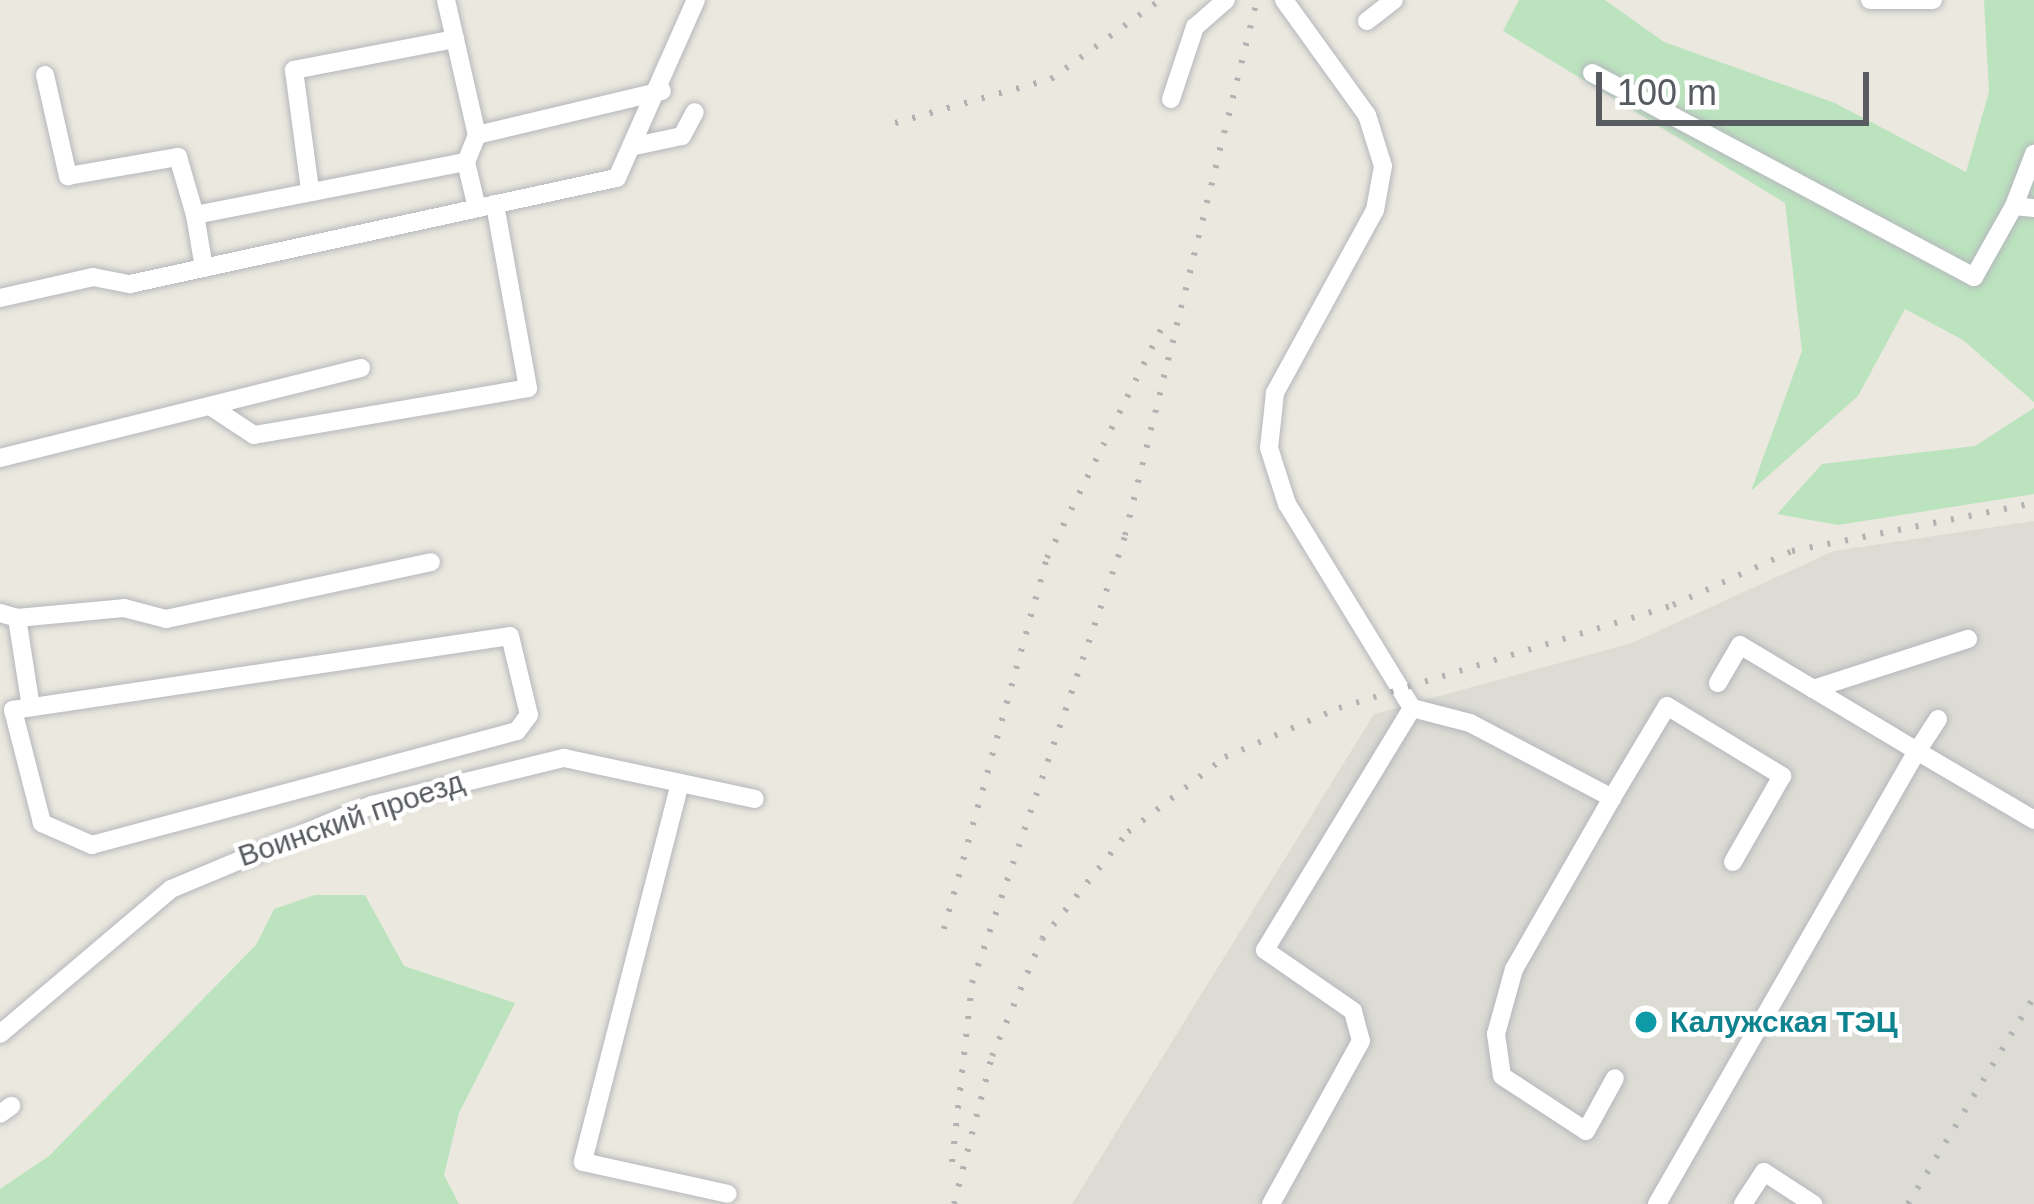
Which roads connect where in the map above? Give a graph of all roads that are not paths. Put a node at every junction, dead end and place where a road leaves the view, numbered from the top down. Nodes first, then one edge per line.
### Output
1 (446, 0) edge
2 (696, 0) edge
3 (1226, 0) edge
4 (1284, 0) edge
5 (1394, 0) edge
6 (1870, 0) edge
7 (1933, 0) edge
8 (1367, 21) dead end
9 (455, 39) junction
10 (1592, 73) dead end
11 (45, 75) dead end
12 (662, 91) junction
13 (1171, 99) dead end
14 (695, 112) dead end
15 (477, 135) junction
16 (634, 146) junction
17 (2034, 154) edge
18 (466, 162) junction
19 (310, 190) junction
20 (486, 206) junction
21 (2024, 207) edge
22 (195, 215) junction
23 (204, 268) junction
24 (0, 298) edge
25 (362, 368) dead end
26 (213, 408) junction
27 (0, 458) edge
28 (431, 562) dead end
29 (9, 616) edge
30 (1968, 639) dead end
31 (1718, 683) dead end
32 (1813, 689) junction
33 (31, 707) junction
34 (1412, 708) junction
35 (1938, 718) dead end
36 (1917, 751) junction
37 (680, 783) junction
38 (1612, 798) junction
39 (755, 799) dead end
40 (2034, 820) edge
41 (1733, 862) dead end
42 (0, 1034) edge
43 (1615, 1078) dead end
44 (728, 1194) dead end
45 (1271, 1204) edge
46 (1658, 1204) edge
47 (1743, 1204) edge
48 (1813, 1204) edge

1 - 9 street
2 - 12 street
3 - 13 street
4 - 34 street
5 - 8 street
6 - 7 street
9 - 15 street
9 - 19 street
10 - 21 street
11 - 22 street
12 - 15 street
12 - 16 street
14 - 16 street
15 - 18 street
16 - 20 street
17 - 21 street
18 - 19 street
18 - 20 street
19 - 22 street
20 - 23 street
20 - 26 street
22 - 23 street
23 - 24 street
25 - 26 street
26 - 27 street
28 - 29 street
29 - 33 street
30 - 32 street
31 - 32 street
32 - 36 street
33 - 33 street
34 - 38 street
34 - 45 street
35 - 36 street
36 - 40 street
36 - 46 street
37 - 39 street, Воинский проезд
37 - 42 street, Воинский проезд
37 - 44 street
38 - 41 street
38 - 43 street
47 - 48 street

